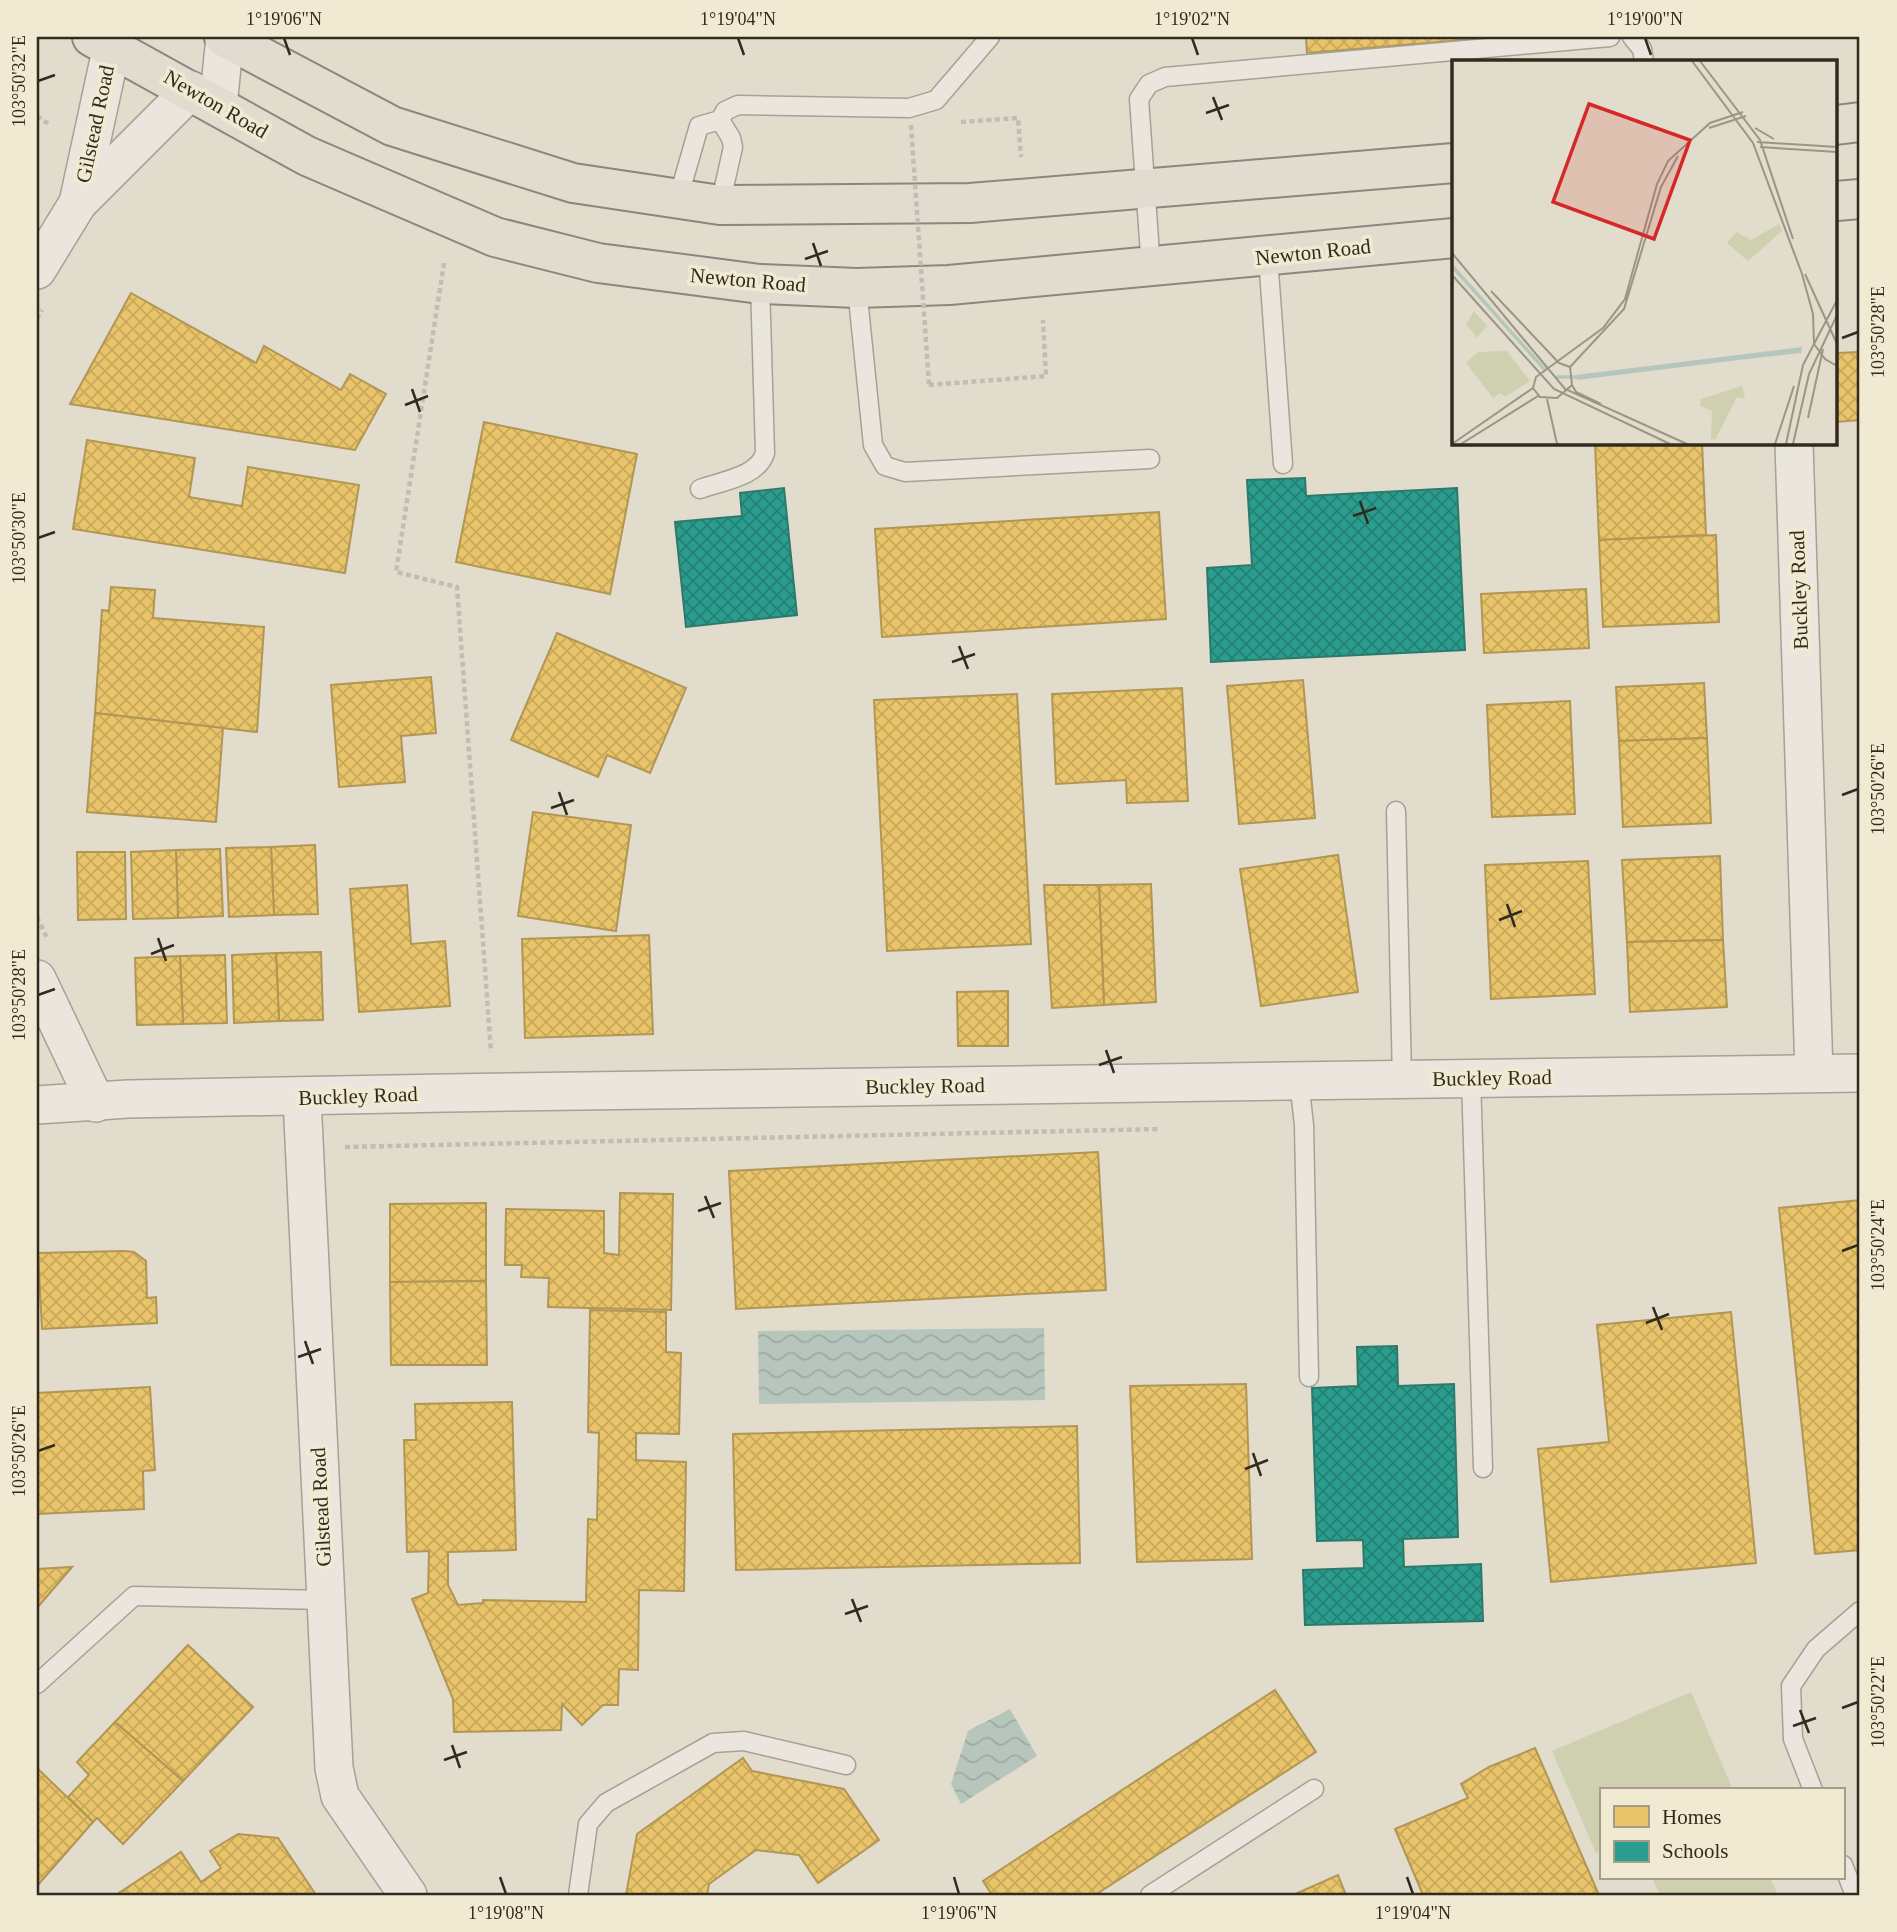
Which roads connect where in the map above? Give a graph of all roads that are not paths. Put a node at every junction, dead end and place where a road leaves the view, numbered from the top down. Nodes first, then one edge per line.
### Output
1 (224, 37) edge
2 (990, 37) edge
3 (1610, 37) edge
4 (1632, 37) edge
5 (102, 41) edge
6 (1644, 60) edge
7 (205, 98) junction
8 (720, 120) junction
9 (1860, 122) edge
10 (1838, 125) edge
11 (1452, 163) edge
12 (1145, 188) junction
13 (678, 199) junction
14 (1860, 199) edge
15 (1838, 201) edge
16 (78, 203) junction
17 (720, 205) junction
18 (1452, 238) edge
19 (1268, 257) junction
20 (1151, 268) junction
21 (37, 270) edge
22 (760, 284) junction
23 (857, 288) junction
24 (1794, 444) edge
25 (1150, 459) dead end
26 (1283, 464) dead end
27 (700, 489) dead end
28 (1396, 811) dead end
29 (37, 979) edge
30 (1814, 1073) junction
31 (1860, 1073) edge
32 (1471, 1078) junction
33 (1402, 1080) junction
34 (1298, 1081) junction
35 (302, 1098) junction
36 (96, 1103) junction
37 (37, 1105) edge
38 (1309, 1377) dead end
39 (1483, 1468) dead end
40 (326, 1600) junction
41 (1860, 1611) edge
42 (37, 1684) edge
43 (846, 1765) dead end
44 (1812, 1788) edge
45 (1314, 1789) dead end
46 (1844, 1868) edge
47 (408, 1895) edge
48 (579, 1895) edge
49 (1150, 1895) edge
50 (1855, 1895) edge

1 - 7 street
1 - 13 main road
2 - 8 lane
3 - 12 lane
4 - 6 lane
5 - 7 main road, Newton Road
5 - 16 street, Gilstead Road
7 - 16 street, Gilstead Road
7 - 22 main road, Newton Road
8 - 13 lane
8 - 17 lane
9 - 10 main road
11 - 12 main road
12 - 17 main road
12 - 20 lane
13 - 17 main road
14 - 15 main road
16 - 21 street, Gilstead Road
18 - 19 main road, Newton Road
19 - 20 main road, Newton Road
19 - 26 lane
20 - 23 main road, Newton Road
22 - 23 main road, Newton Road
22 - 27 lane
23 - 25 lane
24 - 30 street, Buckley Road
28 - 33 lane
29 - 36 street
30 - 31 street, Buckley Road
30 - 32 street, Buckley Road
32 - 33 street, Buckley Road
32 - 39 lane
33 - 34 street, Buckley Road
34 - 35 street, Buckley Road
34 - 38 lane
35 - 36 street, Buckley Road
35 - 40 street, Gilstead Road
36 - 37 street, Buckley Road
40 - 42 lane
40 - 47 street, Gilstead Road
41 - 44 lane
43 - 48 lane
45 - 49 lane
46 - 50 lane

